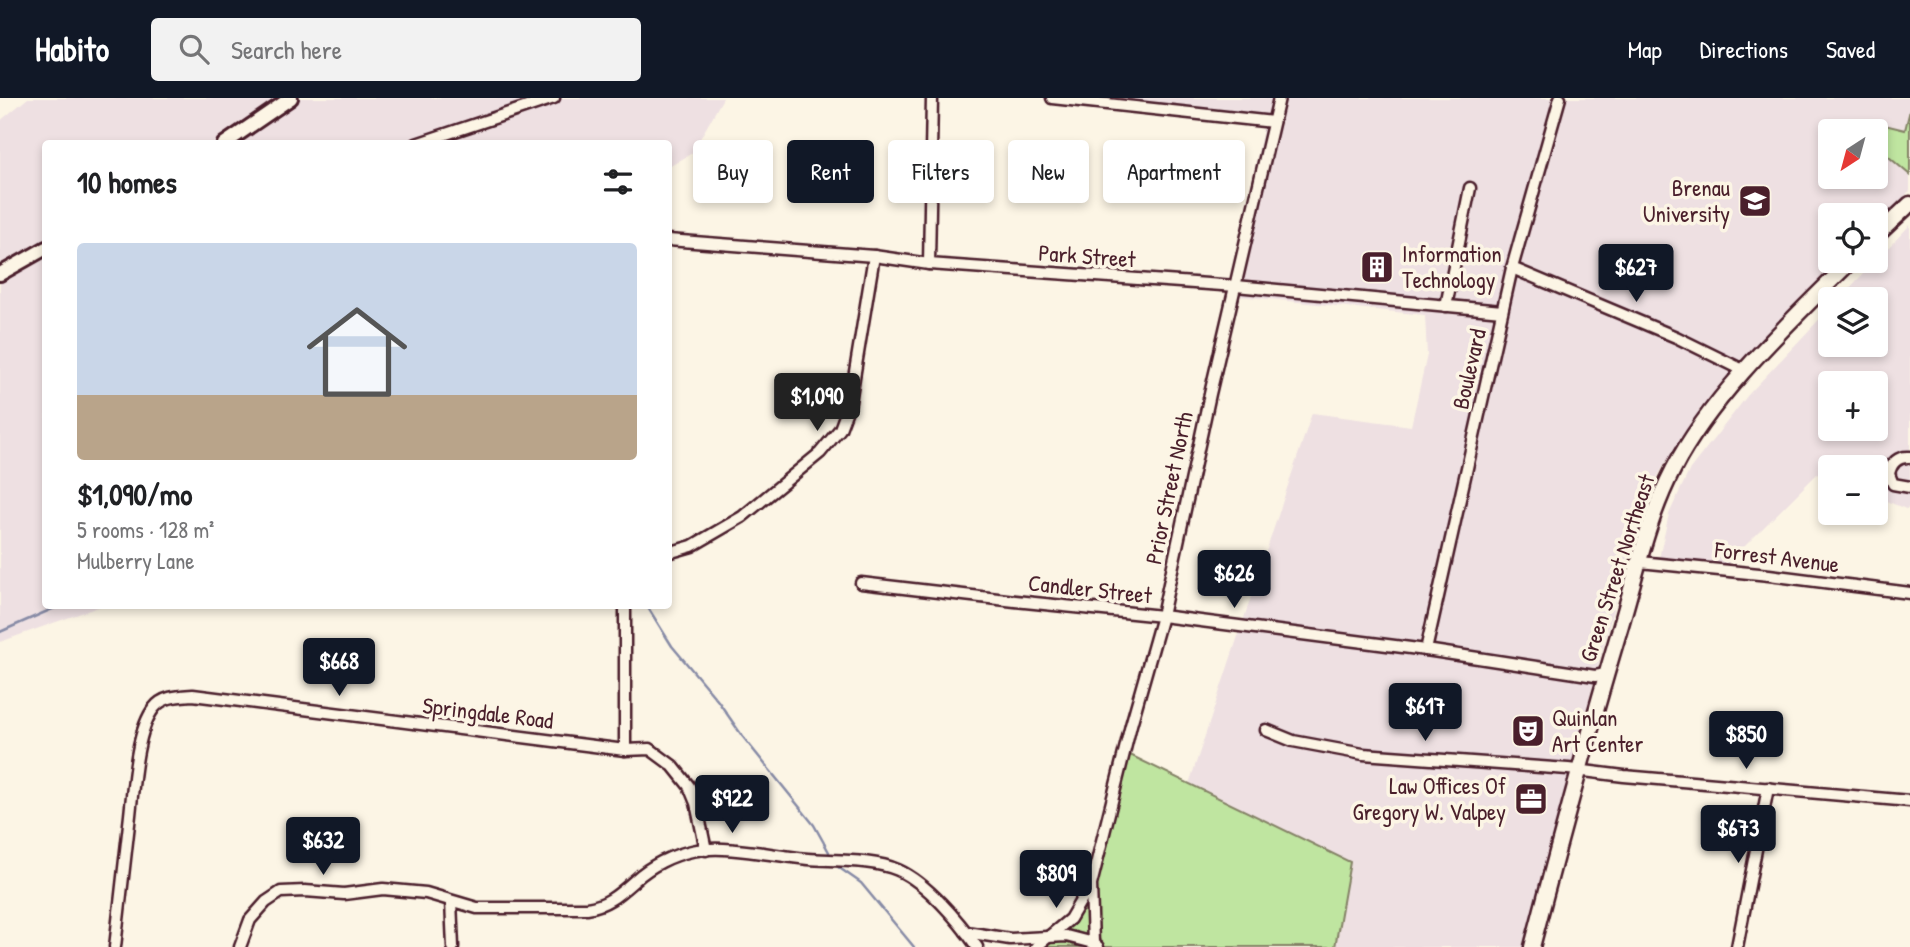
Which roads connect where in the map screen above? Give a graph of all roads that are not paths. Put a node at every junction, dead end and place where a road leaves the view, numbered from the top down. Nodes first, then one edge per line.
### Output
1 (291, 98) edge
2 (554, 98) edge
3 (932, 98) edge
4 (1052, 98) edge
5 (1059, 98) edge
6 (1279, 98) edge
7 (1560, 98) edge
8 (1273, 122) junction
9 (230, 140) edge
10 (428, 140) edge
11 (1470, 188) dead end
12 (1910, 204) edge
13 (1888, 225) edge
14 (672, 240) edge
15 (42, 250) edge
16 (874, 256) junction
17 (929, 264) junction
18 (1512, 268) junction
19 (1839, 273) edge
20 (0, 274) edge
21 (1236, 286) junction
22 (1446, 306) junction
23 (1502, 311) junction
24 (1745, 371) junction
25 (1910, 457) edge
26 (1910, 487) edge
27 (672, 552) edge
28 (1640, 562) junction
29 (861, 583) dead end
30 (1910, 593) edge
31 (625, 609) edge
32 (1162, 615) junction
33 (1426, 650) junction
34 (1606, 674) junction
35 (1266, 730) dead end
36 (625, 750) junction
37 (1579, 771) junction
38 (1768, 788) junction
39 (1910, 801) edge
40 (706, 850) junction
41 (1091, 885) junction
42 (451, 901) junction
43 (966, 932) junction
44 (1048, 936) junction
45 (1095, 945) edge
46 (115, 947) edge
47 (240, 947) edge
48 (453, 947) edge
49 (977, 947) edge
50 (1036, 947) edge
51 (1532, 947) edge
52 (1737, 947) edge

1 - 9 main road
2 - 10 street
3 - 17 street
4 - 5 street
5 - 8 street
6 - 8 street, Prior Street North
7 - 18 street, Boulevard
8 - 21 street, Prior Street North
11 - 22 street
12 - 13 highway
14 - 16 street, Park Street
15 - 20 main road
16 - 17 street, Park Street
16 - 27 street
17 - 21 street, Park Street
18 - 23 street, Boulevard
18 - 24 street
19 - 24 highway, Green Street Northeast
21 - 22 street, Park Street
21 - 32 street, Prior Street North
22 - 23 street, Park Street
23 - 33 street, Boulevard
24 - 28 highway, Green Street Northeast
25 - 26 street
28 - 30 street, Forrest Avenue
28 - 34 highway, Green Street Northeast
29 - 32 street, Candler Street
31 - 36 street
32 - 33 street, Candler Street
32 - 41 street, Prior Street North
33 - 34 street, Candler Street
34 - 37 highway, Green Street Northeast
35 - 37 street
36 - 40 street, Springdale Road
36 - 46 street, Springdale Road
37 - 38 street
37 - 51 highway, Green Street Northeast
38 - 39 street
38 - 52 street
40 - 42 street
40 - 43 street
41 - 44 street
41 - 45 street
42 - 47 street
42 - 48 street
43 - 44 street
43 - 49 street
44 - 45 street
44 - 50 street

